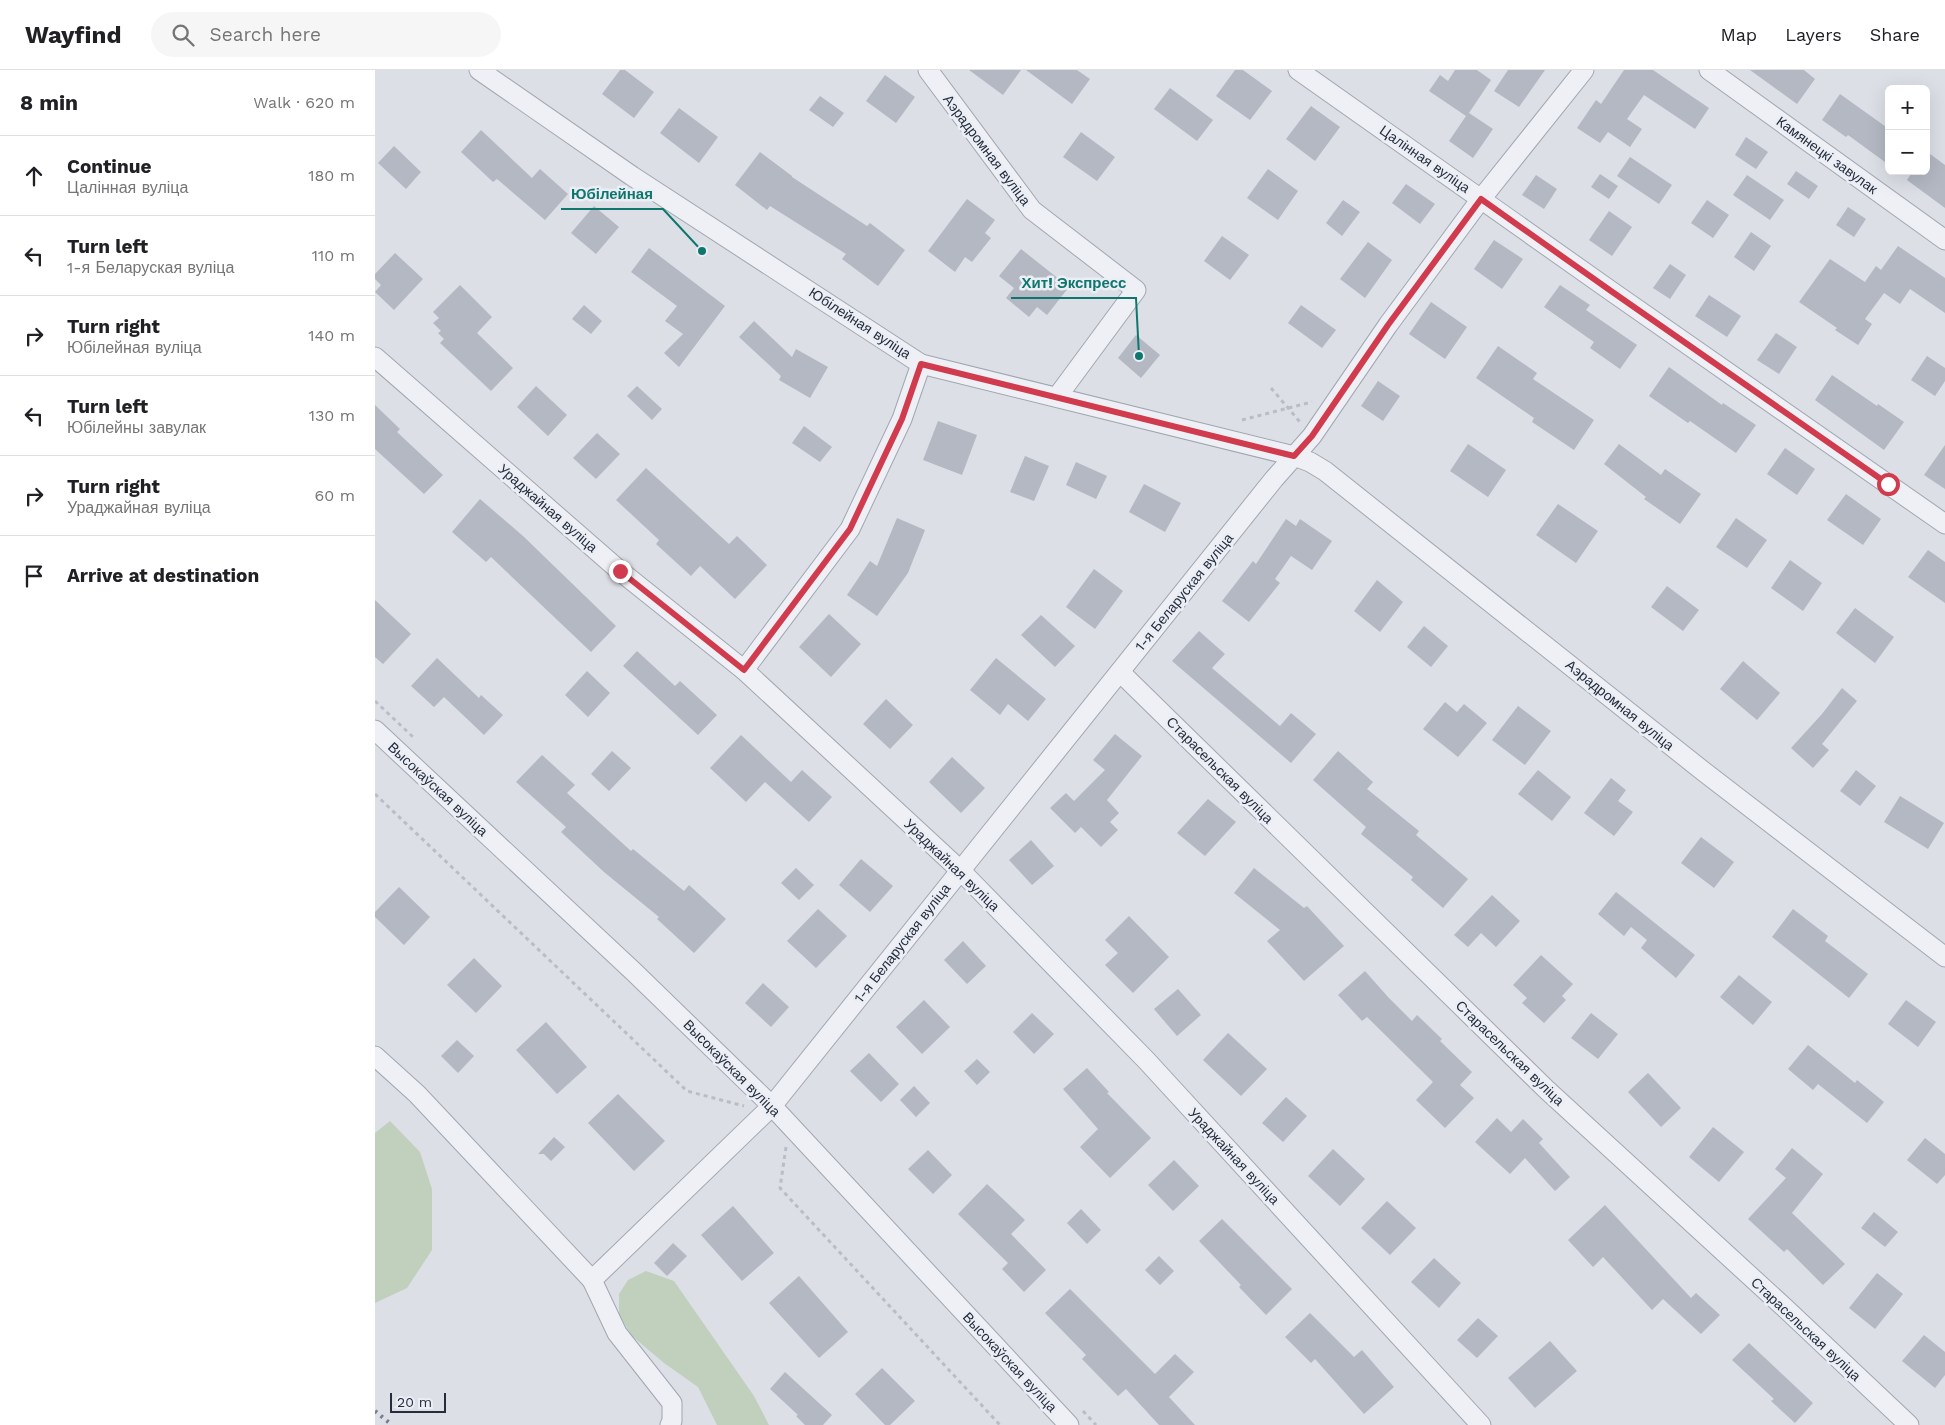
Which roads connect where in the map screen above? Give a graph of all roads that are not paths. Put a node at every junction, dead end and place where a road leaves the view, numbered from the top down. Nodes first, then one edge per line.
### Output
1 (479, 70) edge
2 (928, 70) edge
3 (1298, 70) edge
4 (1584, 70) edge
5 (1709, 70) edge
6 (1481, 199) junction
7 (1945, 240) edge
8 (375, 356) edge
9 (921, 364) junction
10 (1057, 397) junction
11 (1294, 456) junction
12 (1945, 524) edge
13 (744, 670) junction
14 (1120, 672) junction
15 (375, 730) edge
16 (960, 870) junction
17 (1945, 957) edge
18 (375, 1056) edge
19 (772, 1106) junction
20 (592, 1280) junction
21 (670, 1425) edge
22 (1069, 1425) edge
23 (1481, 1425) edge
24 (1909, 1425) edge

1 - 9 street, Юбілейная вуліца
2 - 10 street, Аэрадромная вуліца
3 - 6 street, Цалінная вуліца
4 - 6 street, 1-я Беларуская вуліца
5 - 7 street, Камянецкі завулак
6 - 11 street, 1-я Беларуская вуліца
6 - 12 street, Цалінная вуліца
8 - 13 street, Ураджайная вуліца
9 - 10 street, Юбілейная вуліца
9 - 13 street
10 - 11 street, Юбілейная вуліца
11 - 14 street, 1-я Беларуская вуліца
11 - 17 street, Аэрадромная вуліца
13 - 16 street, Ураджайная вуліца
14 - 16 street, 1-я Беларуская вуліца
14 - 24 street, Старасельская вуліца
15 - 19 street, Высокаўская вуліца
16 - 19 street, 1-я Беларуская вуліца
16 - 23 street, Ураджайная вуліца
18 - 20 street
19 - 20 street, 1-я Беларуская вуліца
19 - 22 street, Высокаўская вуліца
20 - 21 street

